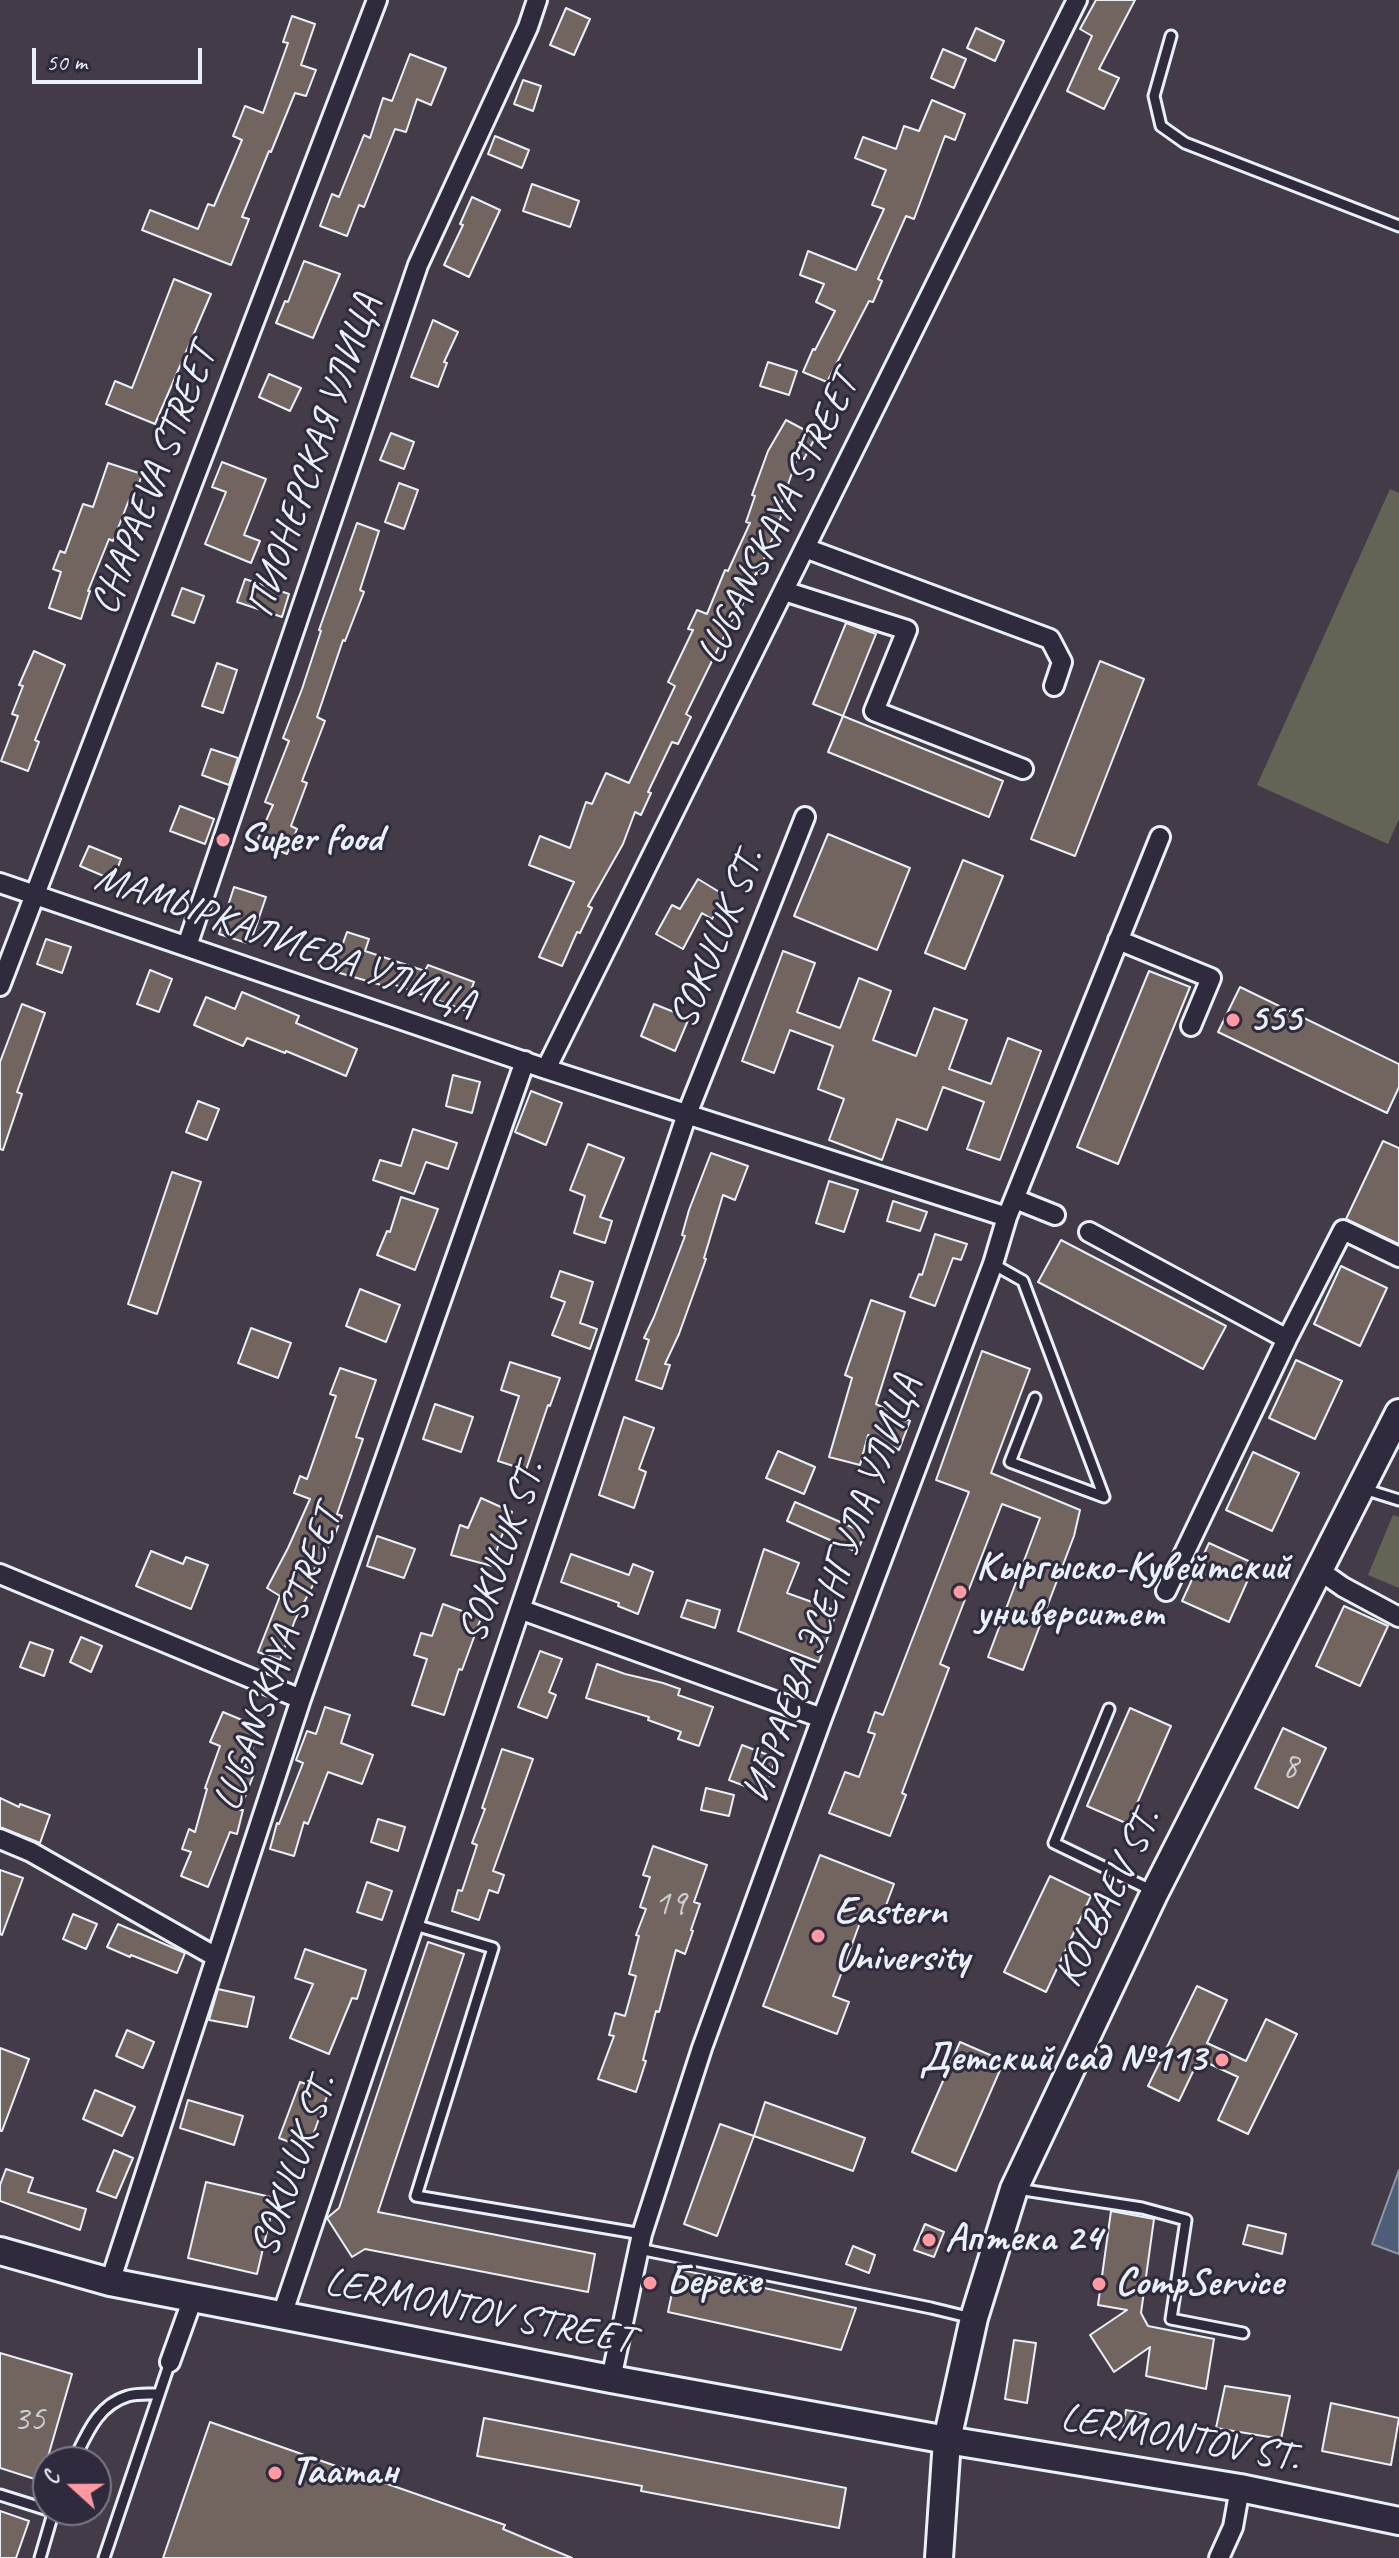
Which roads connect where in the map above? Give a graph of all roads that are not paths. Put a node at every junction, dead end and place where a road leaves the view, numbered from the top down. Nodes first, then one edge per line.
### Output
1 (377, 0) edge
2 (537, 0) edge
3 (1077, 0) edge
4 (1171, 36) dead end
5 (1399, 226) edge
6 (805, 548) junction
7 (784, 591) junction
8 (1054, 686) dead end
9 (1023, 769) dead end
10 (805, 817) dead end
11 (1160, 837) dead end
12 (0, 883) edge
13 (35, 895) junction
14 (1118, 940) junction
15 (187, 946) junction
16 (0, 986) edge
17 (1191, 1026) dead end
18 (525, 1061) junction
19 (546, 1069) junction
20 (687, 1114) junction
21 (1015, 1199) junction
22 (1055, 1215) dead end
23 (1007, 1217) junction
24 (1089, 1232) dead end
25 (1399, 1257) edge
26 (993, 1264) junction
27 (1287, 1339) junction
28 (1035, 1398) dead end
29 (1399, 1413) edge
30 (1361, 1488) junction
31 (1399, 1500) edge
32 (1319, 1570) junction
33 (0, 1574) edge
34 (1166, 1591) dead end
35 (522, 1610) junction
36 (1399, 1617) edge
37 (301, 1699) junction
38 (1109, 1709) dead end
39 (822, 1718) junction
40 (0, 1839) edge
41 (1155, 1892) junction
42 (415, 1925) junction
43 (216, 1957) junction
44 (1014, 2189) junction
45 (640, 2242) junction
46 (0, 2251) edge
47 (110, 2282) junction
48 (193, 2298) junction
49 (282, 2315) junction
50 (974, 2318) junction
51 (1243, 2333) dead end
52 (170, 2362) joint
53 (611, 2379) junction
54 (159, 2394) junction
55 (947, 2440) junction
56 (81, 2446) edge
57 (1240, 2488) junction
58 (0, 2495) edge
59 (32, 2504) edge
60 (1399, 2521) edge
61 (47, 2526) edge
62 (40, 2558) edge
63 (104, 2558) edge
64 (939, 2558) edge
65 (1219, 2558) edge

1 - 13 street, CHAPAEVA STREET
2 - 15 street, ПИОНЕРСКАЯ УЛИЦА
3 - 6 street, LUGANSKAYA STREET
4 - 5 lane
6 - 7 street, LUGANSKAYA STREET
6 - 8 street
7 - 9 street
7 - 19 street, LUGANSKAYA STREET
10 - 20 street, SOKULUK ST.
11 - 14 street, ИБРАЕВА ЭСЕНГУЛА УЛИЦА
12 - 13 street, МАМЫРКАЛИЕВА УЛИЦА
13 - 15 street, МАМЫРКАЛИЕВА УЛИЦА
13 - 16 street, CHAPAEVA STREET
14 - 17 street
14 - 21 street, ИБРАЕВА ЭСЕНГУЛА УЛИЦА
15 - 18 street, МАМЫРКАЛИЕВА УЛИЦА
18 - 19 street, МАМЫРКАЛИЕВА УЛИЦА
18 - 37 street, LUGANSKAYA STREET
19 - 20 street, МАМЫРКАЛИЕВА УЛИЦА
20 - 23 street, МАМЫРКАЛИЕВА УЛИЦА
20 - 35 street, SOKULUK ST.
21 - 22 street
21 - 23 street, ИБРАЕВА ЭСЕНГУЛА УЛИЦА
23 - 26 street, ИБРАЕВА ЭСЕНГУЛА УЛИЦА
24 - 27 street
25 - 27 street
26 - 28 lane
26 - 39 street, ИБРАЕВА ЭСЕНГУЛА УЛИЦА
27 - 34 street
29 - 30 main road, KOLBAEV ST.
30 - 31 lane
30 - 32 main road, KOLBAEV ST.
32 - 36 street
32 - 41 main road, KOLBAEV ST.
33 - 37 street
35 - 39 street
35 - 42 street, SOKULUK ST.
37 - 43 street, LUGANSKAYA STREET
38 - 41 lane
39 - 45 street, ИБРАЕВА ЭСЕНГУЛА УЛИЦА
40 - 43 street
41 - 44 main road, KOLBAEV ST.
42 - 45 lane
42 - 49 street, SOKULUK ST.
43 - 47 street, LUGANSKAYA STREET
44 - 50 main road, KOLBAEV ST.
44 - 51 lane
45 - 50 lane
45 - 53 street, ИБРАЕВА ЭСЕНГУЛА УЛИЦА
46 - 47 main road, LERMONTOV STREET
47 - 48 main road, LERMONTOV STREET
48 - 49 main road, LERMONTOV STREET
48 - 52 street
49 - 53 main road, LERMONTOV STREET
50 - 55 main road, KOLBAEV ST.
52 - 54 lane
53 - 55 main road, LERMONTOV STREET
54 - 56 lane
54 - 63 lane
55 - 57 main road, LERMONTOV ST.
55 - 64 main road, KOLBAEV ST.
57 - 60 main road, LERMONTOV ST.
57 - 65 street
58 - 59 lane
61 - 62 lane

